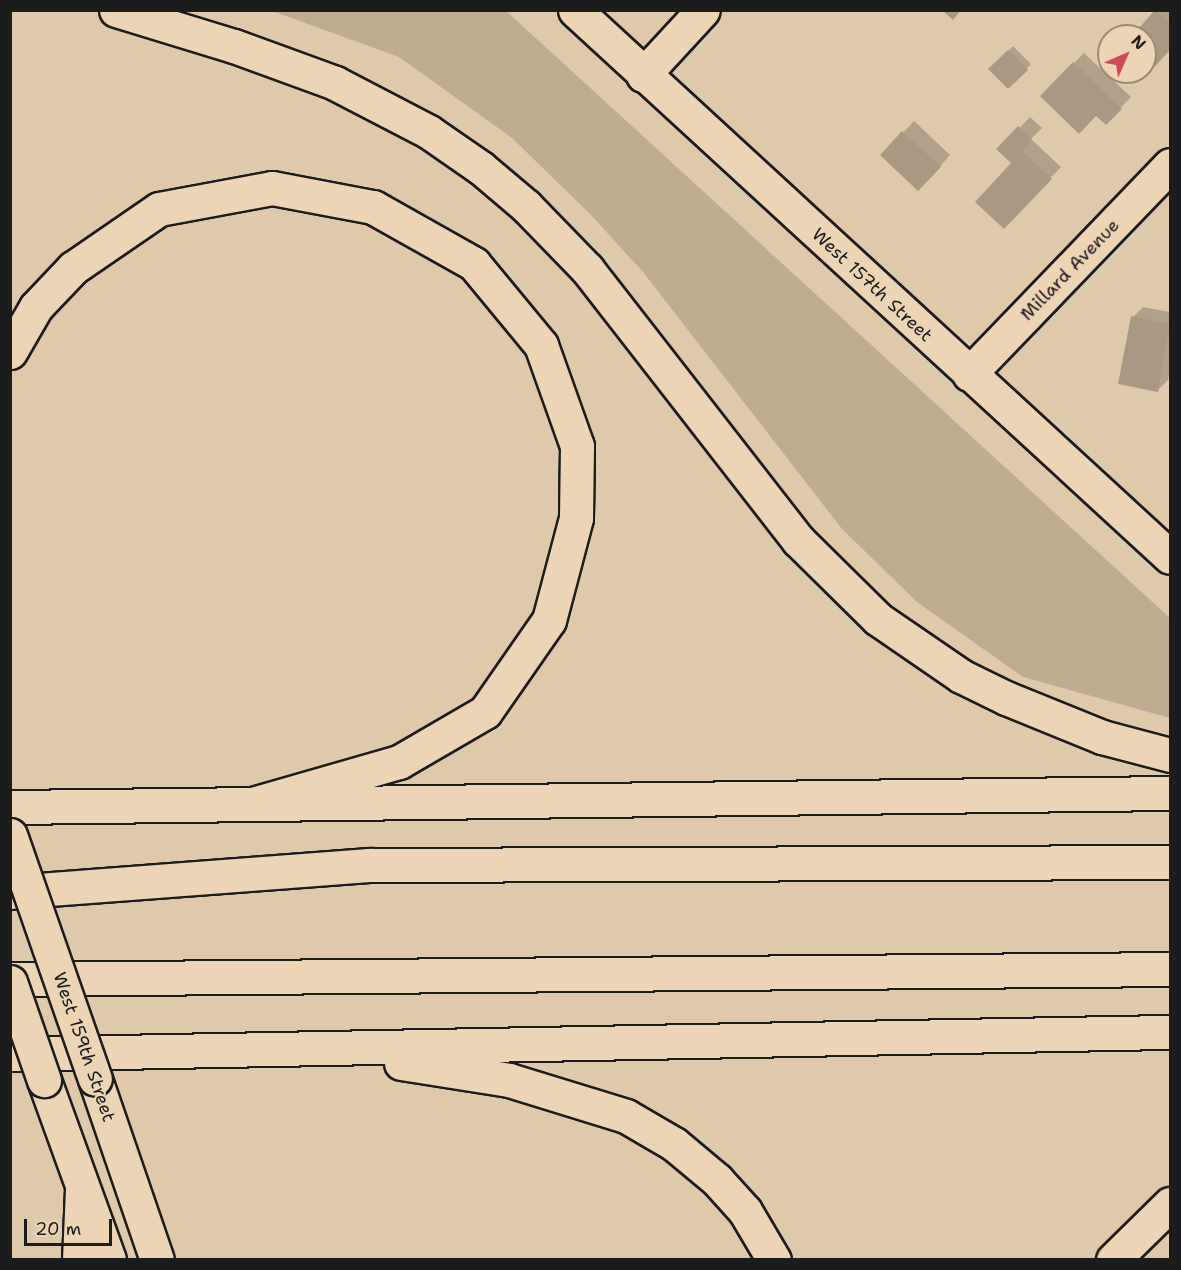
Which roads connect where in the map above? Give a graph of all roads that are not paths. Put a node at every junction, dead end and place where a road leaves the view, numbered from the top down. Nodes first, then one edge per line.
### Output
1 (116, 10) edge
2 (575, 10) edge
3 (703, 10) edge
4 (643, 75) junction
5 (1170, 165) edge
6 (10, 352) edge
7 (969, 374) junction
8 (1170, 557) edge
9 (1170, 755) edge
10 (1170, 793) edge
11 (256, 803) junction
12 (10, 807) edge
13 (10, 835) edge
14 (1170, 862) edge
15 (10, 892) edge
16 (1170, 969) edge
17 (10, 980) edge
18 (1170, 1032) edge
19 (314, 1049) junction
20 (10, 1054) edge
21 (82, 1188) junction
22 (1170, 1204) edge
23 (79, 1260) edge
24 (109, 1260) edge
25 (157, 1260) edge
26 (774, 1260) edge
27 (1113, 1260) edge

1 - 9 main road
2 - 4 main road, West 157th Street
3 - 4 main road
4 - 7 main road, West 157th Street
5 - 7 main road, Millard Avenue
6 - 11 main road
7 - 8 main road, West 157th Street
10 - 11 main road
11 - 12 main road
13 - 25 main road, West 159th Street, bridge
14 - 15 main road
16 - 17 main road
17 - 21 main road, bridge
18 - 19 main road
19 - 20 main road
19 - 26 main road
21 - 23 main road
21 - 24 main road
22 - 27 main road

